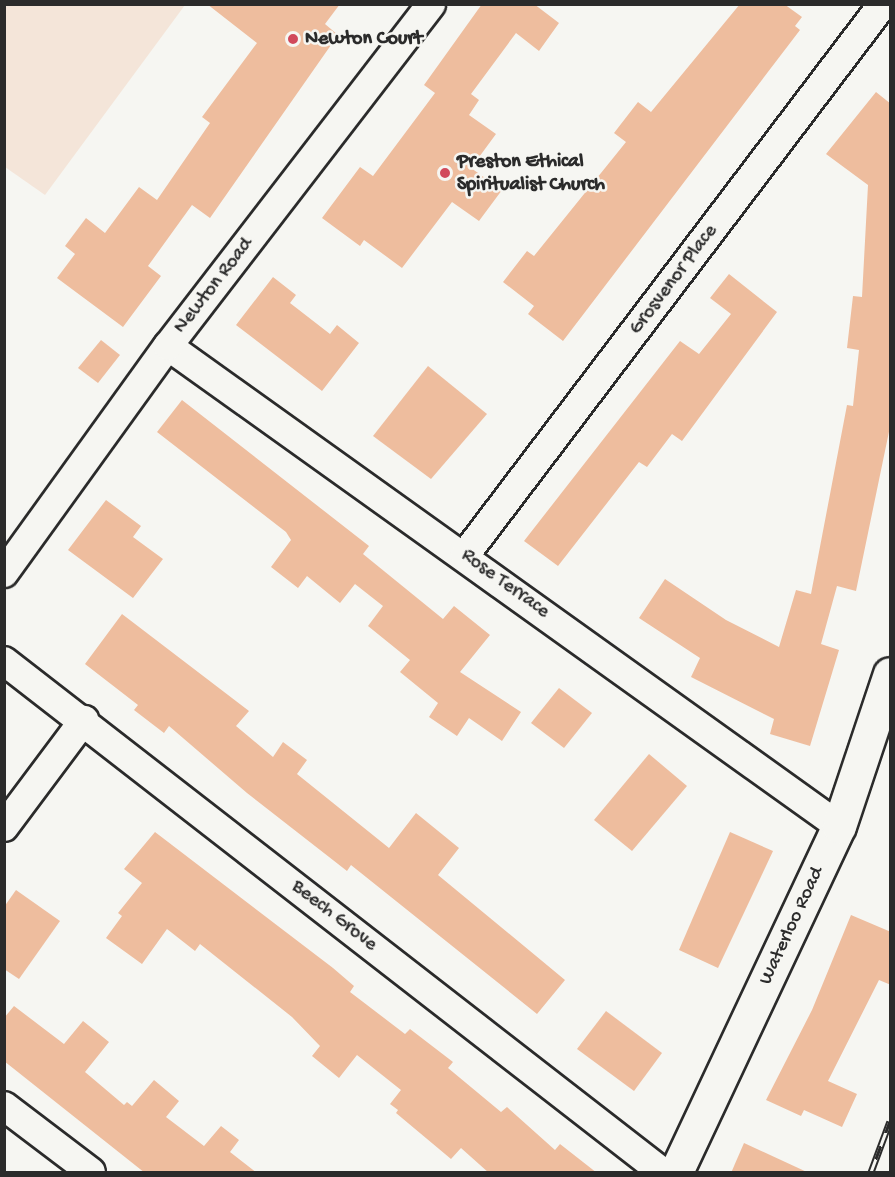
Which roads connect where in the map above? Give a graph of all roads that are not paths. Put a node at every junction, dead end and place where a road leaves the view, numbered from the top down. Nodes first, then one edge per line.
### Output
1 (431, 4) edge
2 (883, 4) edge
3 (168, 346) junction
4 (465, 555) junction
5 (4, 573) edge
6 (4, 660) edge
7 (891, 674) edge
8 (84, 720) junction
9 (839, 826) junction
10 (4, 827) edge
11 (4, 1106) edge
12 (91, 1173) edge
13 (662, 1173) edge
14 (676, 1173) edge

1 - 3 street, Newton Road
2 - 4 street, Grosvenor Place
3 - 4 street, Rose Terrace
3 - 5 street, Newton Road
4 - 9 street, Rose Terrace
6 - 8 street, Beech Grove
7 - 9 street, Waterloo Road
8 - 10 street
8 - 13 street, Beech Grove
9 - 14 street, Waterloo Road
11 - 12 street

